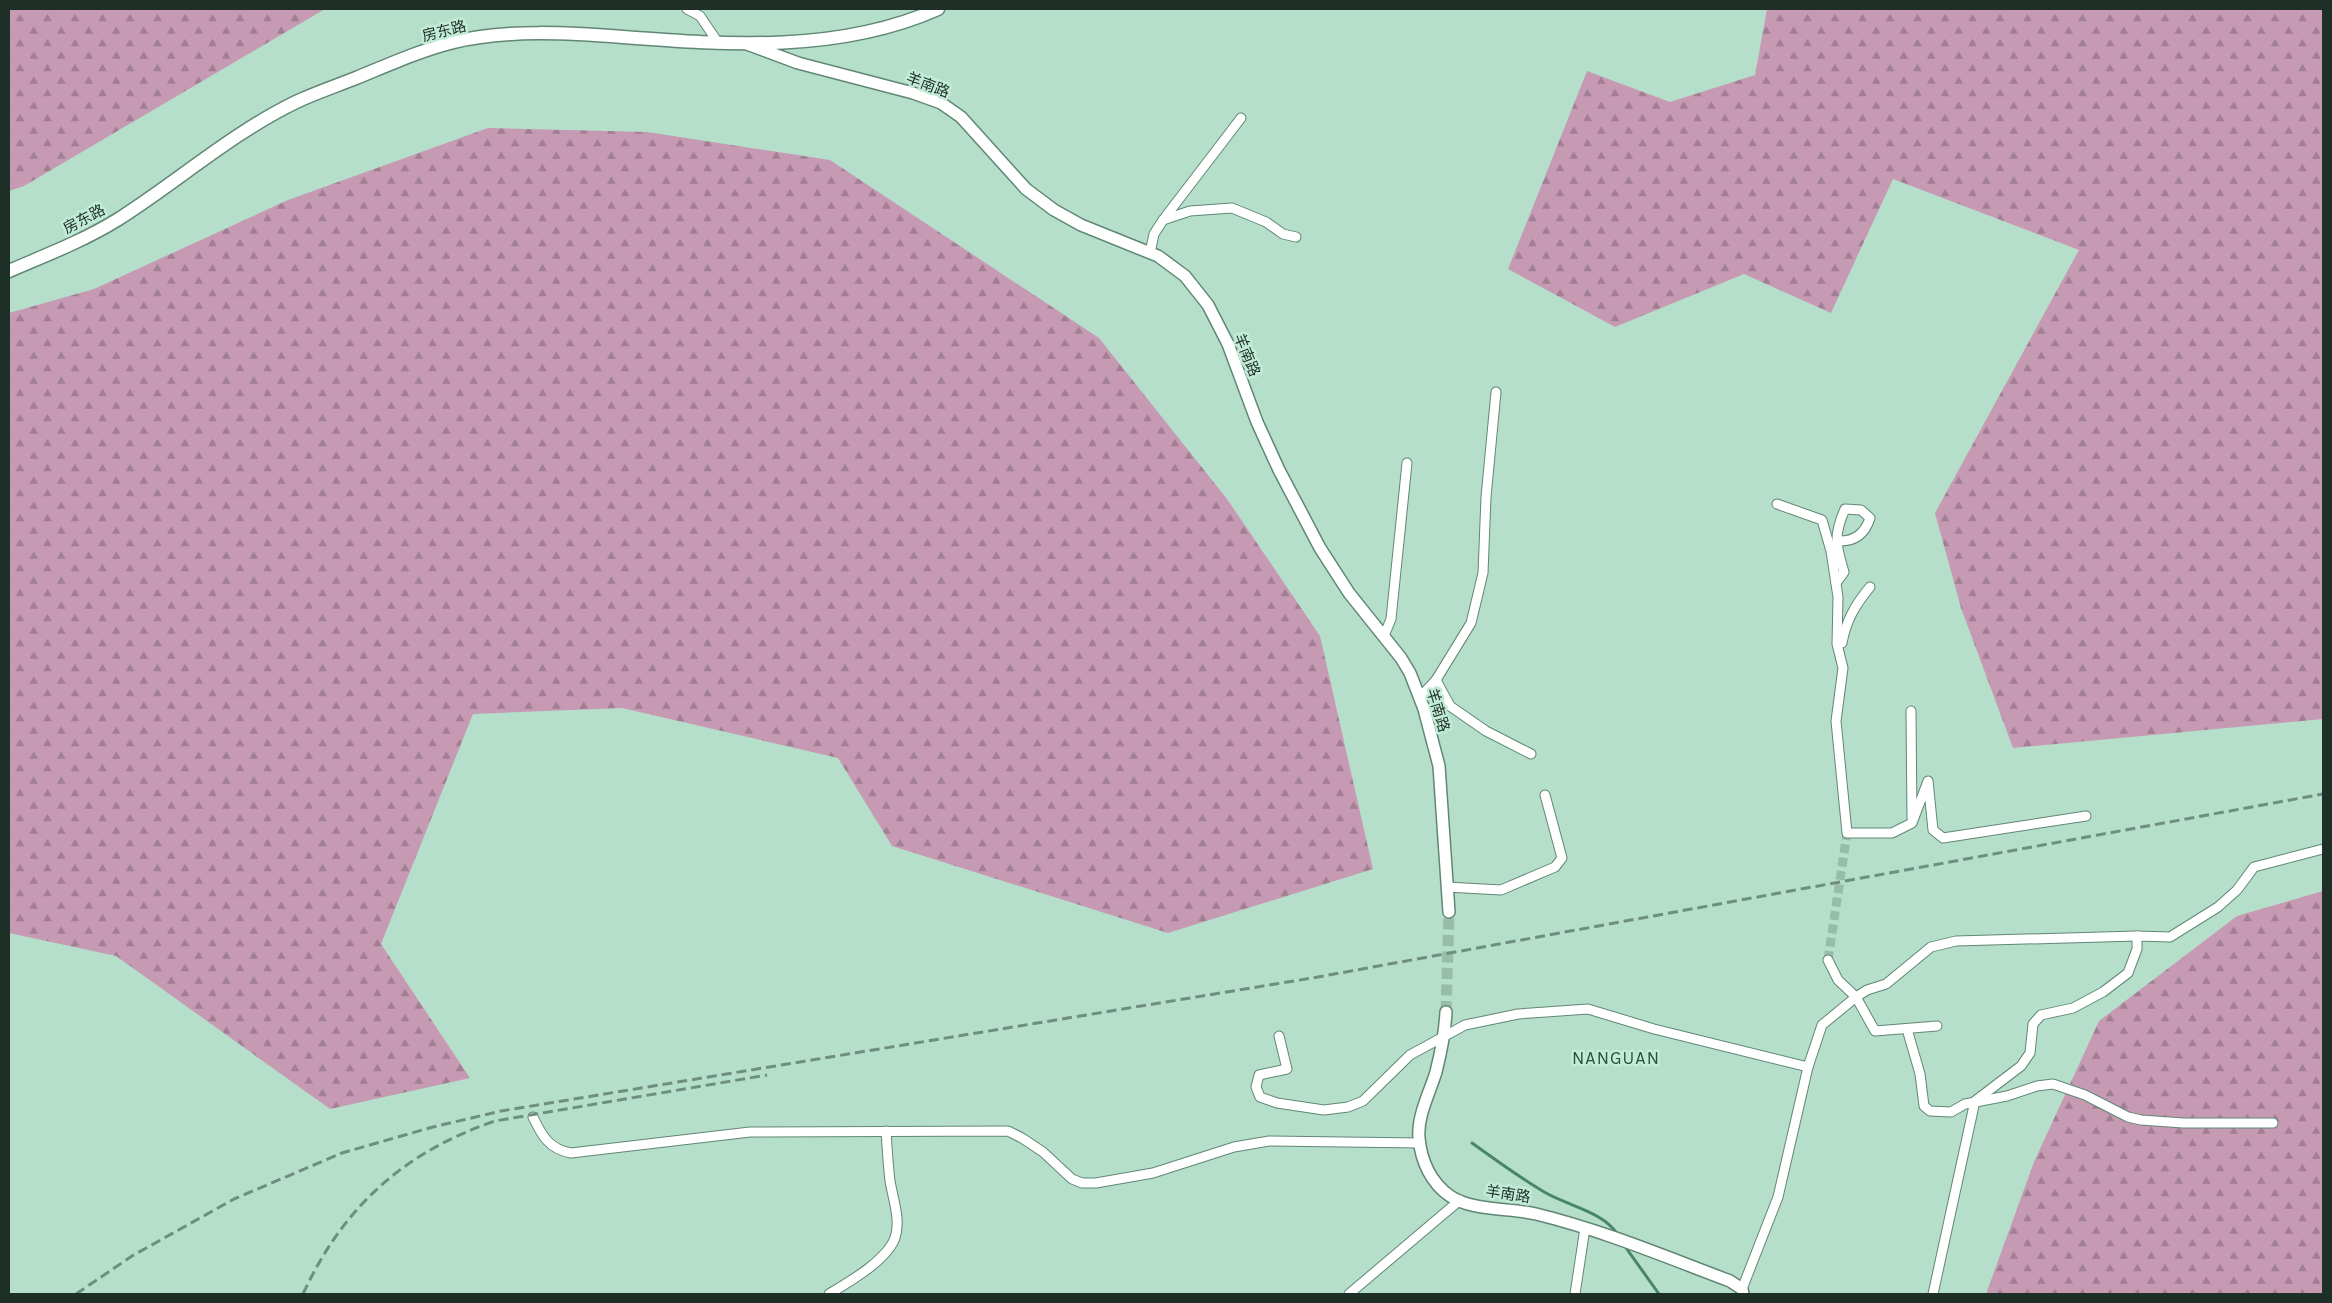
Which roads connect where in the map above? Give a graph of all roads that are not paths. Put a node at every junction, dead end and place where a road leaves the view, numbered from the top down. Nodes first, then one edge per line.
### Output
1 (687, 9) edge
2 (938, 9) edge
3 (718, 44) junction
4 (747, 44) junction
5 (1242, 118) dead end
6 (1163, 220) junction
7 (1296, 237) dead end
8 (1150, 253) junction
9 (9, 271) edge
10 (1496, 392) dead end
11 (1407, 463) dead end
12 (1777, 504) dead end
13 (1837, 542) dead end
14 (1836, 583) junction
15 (1870, 587) dead end
16 (1384, 636) junction
17 (1839, 653) junction
18 (1436, 680) junction
19 (1420, 697) junction
20 (1911, 711) dead end
21 (1531, 754) dead end
22 (1545, 794) dead end
23 (2086, 816) dead end
24 (1912, 823) junction
25 (2323, 849) edge
26 (1447, 886) junction
27 (1448, 912) tunnel mouth
28 (2137, 936) junction
29 (1828, 960) tunnel mouth
30 (1856, 997) junction
31 (1446, 1012) tunnel mouth
32 (1937, 1026) dead end
33 (1907, 1028) junction
34 (1280, 1036) dead end
35 (1444, 1037) junction
36 (1808, 1067) junction
37 (1975, 1101) junction
38 (533, 1117) dead end
39 (2273, 1123) dead end
40 (886, 1131) junction
41 (1420, 1143) junction
42 (1460, 1200) junction
43 (1585, 1228) junction
44 (1743, 1292) edge
45 (829, 1294) edge
46 (1350, 1294) edge
47 (1575, 1294) edge
48 (1933, 1294) edge

1 - 3 street
2 - 4 main road, 房东路
3 - 4 main road, 房东路
3 - 9 main road, 房东路
4 - 8 street, 羊南路
5 - 6 street
6 - 7 street
6 - 8 street
8 - 16 street, 羊南路
10 - 18 street
11 - 16 street
12 - 14 street
13 - 14 street
14 - 17 street
15 - 17 street
16 - 19 street, 羊南路
17 - 24 street
18 - 19 street
18 - 21 street
19 - 26 street, 羊南路
20 - 24 street
22 - 26 street
23 - 24 street
25 - 28 street
26 - 27 street, 羊南路
28 - 30 street
28 - 37 street
29 - 30 street
30 - 33 street
30 - 36 street
31 - 35 street, 羊南路
32 - 33 street
33 - 37 street
34 - 35 street
35 - 36 street
35 - 41 street, 羊南路
36 - 44 street
37 - 39 street
37 - 48 street
38 - 40 street
40 - 41 street
40 - 45 street
41 - 42 street, 羊南路
42 - 43 street, 羊南路
42 - 46 street
43 - 44 street, 羊南路
43 - 47 street

